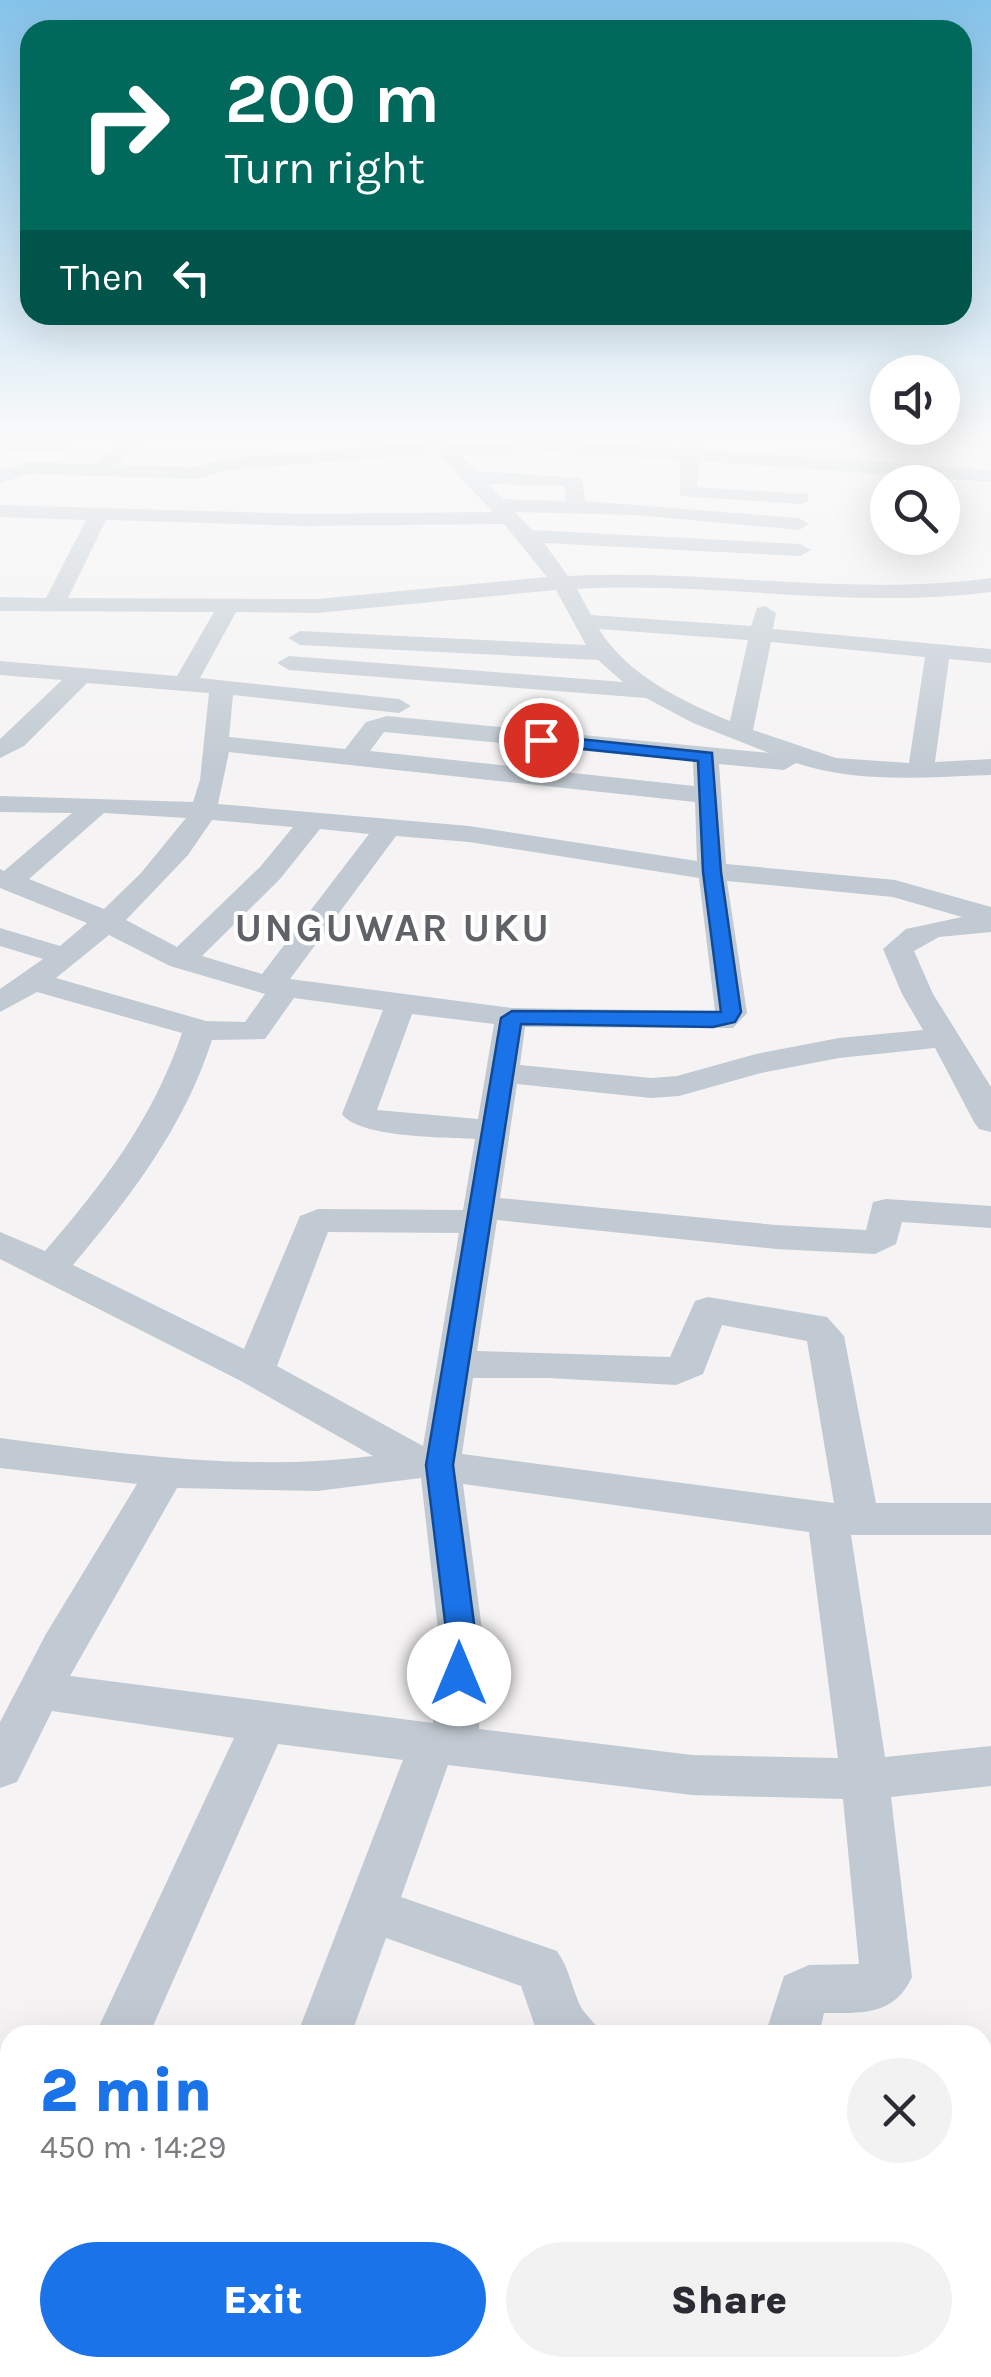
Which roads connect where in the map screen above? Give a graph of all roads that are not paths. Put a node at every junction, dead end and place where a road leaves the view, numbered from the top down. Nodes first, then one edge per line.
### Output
1 (85, 546) edge
2 (531, 546) edge
3 (760, 546) edge
4 (800, 546) edge
5 (800, 550) junction
6 (564, 584) junction
7 (767, 585) junction
8 (991, 586) edge
9 (820, 590) junction
10 (0, 604) edge
11 (53, 604) junction
12 (229, 605) junction
13 (316, 606) junction
14 (582, 621) junction
15 (764, 634) junction
16 (300, 638) junction
17 (938, 650) junction
18 (604, 653) junction
19 (991, 656) edge
20 (289, 664) junction
21 (0, 668) edge
22 (82, 674) junction
23 (421, 674) junction
24 (184, 683) junction
25 (222, 686) junction
26 (271, 690) junction
27 (650, 692) junction
28 (393, 715) junction
29 (740, 734) junction
30 (218, 743) junction
31 (0, 750) edge
32 (354, 754) junction
33 (706, 756) junction
34 (825, 764) junction
35 (991, 767) edge
36 (922, 768) junction
37 (708, 795) junction
38 (0, 804) edge
39 (98, 805) junction
40 (202, 812) junction
41 (314, 820) junction
42 (390, 825) junction
43 (712, 872) junction
44 (5, 880) edge
45 (991, 916) edge
46 (107, 923) junction
47 (991, 925) edge
48 (0, 938) edge
49 (66, 957) junction
50 (182, 960) junction
51 (35, 982) junction
52 (277, 987) junction
53 (0, 1002) edge
54 (400, 1006) junction
55 (512, 1018) junction
56 (198, 1030) junction
57 (945, 1037) junction
58 (504, 1073) junction
59 (991, 1122) edge
60 (494, 1131) junction
61 (480, 1215) junction
62 (991, 1216) edge
63 (991, 1250) edge
64 (17, 1259) edge
65 (455, 1365) junction
66 (255, 1371) junction
67 (0, 1453) edge
68 (430, 1464) junction
69 (166, 1472) junction
70 (843, 1519) junction
71 (991, 1519) edge
72 (38, 1690) junction
73 (264, 1723) junction
74 (444, 1744) junction
75 (991, 1766) edge
76 (0, 1768) edge
77 (864, 1779) junction
78 (369, 1909) junction
79 (127, 2025) edge
80 (328, 2025) edge
81 (560, 2025) edge
82 (794, 2025) edge

1 - 11 street
2 - 6 street
3 - 5 street
4 - 5 street
5 - 9 street
6 - 7 street
6 - 13 street
6 - 14 street
7 - 9 street
7 - 15 street
8 - 9 street
10 - 11 street
11 - 12 street
12 - 13 street
12 - 24 street
13 - 16 street
14 - 15 street
14 - 18 street
15 - 17 street
15 - 29 street
16 - 18 street
16 - 20 street
17 - 19 street
17 - 36 street
18 - 27 street
20 - 23 street
20 - 26 street
21 - 22 street
22 - 24 street
22 - 31 street
23 - 27 street
23 - 28 street
24 - 25 street
25 - 26 street
25 - 30 street
26 - 28 street
27 - 29 street
28 - 32 street
28 - 33 street
29 - 34 street
30 - 32 street
30 - 40 street
32 - 37 street
33 - 34 street
33 - 37 street
34 - 36 street
35 - 36 street
37 - 43 street
38 - 39 street
39 - 40 street
39 - 44 street
40 - 41 street
40 - 46 street
41 - 42 street
41 - 50 street
42 - 43 street
42 - 52 street
43 - 45 street
43 - 55 street
44 - 46 street
46 - 49 street
46 - 50 street
47 - 57 street
48 - 49 street
49 - 51 street
50 - 52 street
51 - 53 street
51 - 56 street
52 - 54 street
52 - 56 street
54 - 55 street
54 - 60 street
55 - 58 street
56 - 64 street
57 - 58 street
57 - 59 street
58 - 60 street
60 - 61 street
61 - 62 street
61 - 65 street
61 - 66 street
62 - 63 street
64 - 66 street
65 - 68 street
65 - 70 street
66 - 68 street
67 - 69 street
68 - 69 street
68 - 70 street
68 - 74 street
69 - 72 street
70 - 71 street
70 - 77 street
72 - 73 street
72 - 76 street
73 - 74 street
73 - 79 street
74 - 77 street
74 - 78 street
75 - 77 street
77 - 82 street
78 - 80 street
78 - 81 street

